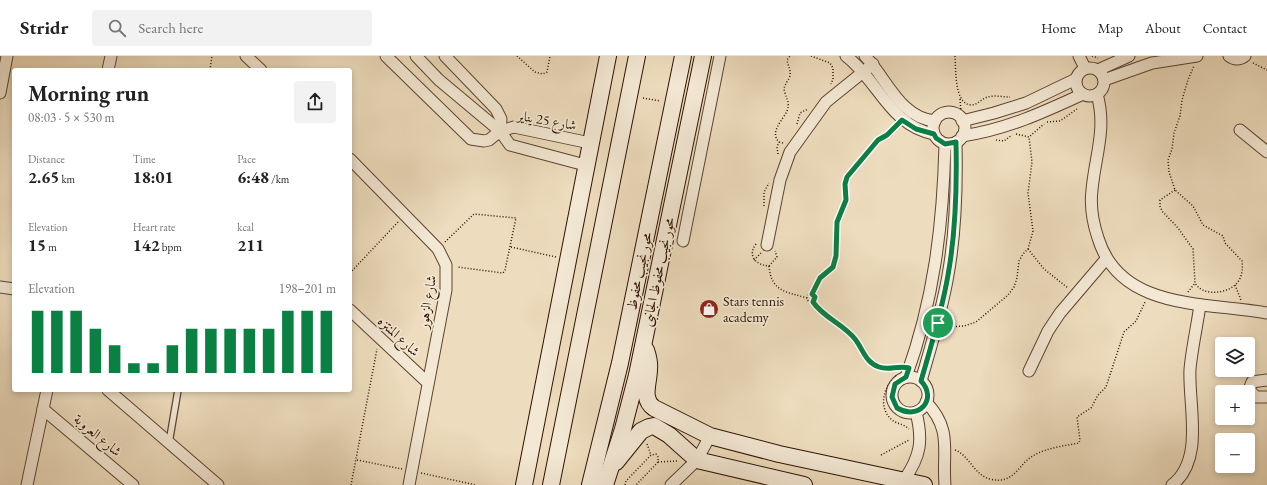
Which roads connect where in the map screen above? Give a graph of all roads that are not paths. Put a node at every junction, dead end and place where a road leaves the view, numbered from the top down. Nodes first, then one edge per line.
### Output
1 (7, 56) edge
2 (111, 56) edge
3 (246, 56) edge
4 (386, 56) edge
5 (416, 56) edge
6 (445, 56) edge
7 (608, 56) edge
8 (637, 56) edge
9 (683, 56) edge
10 (703, 56) edge
11 (720, 56) edge
12 (846, 56) edge
13 (1079, 56) edge
14 (1129, 56) edge
15 (1229, 56) edge
16 (1196, 59) edge
17 (1249, 59) edge
18 (869, 60) edge
19 (108, 68) edge
20 (259, 68) edge
21 (1085, 68) junction
22 (1098, 70) junction
23 (863, 72) junction
24 (1076, 79) junction
25 (1104, 80) junction
26 (0, 93) edge
27 (1083, 94) junction
28 (1097, 94) junction
29 (960, 118) junction
30 (934, 121) junction
31 (1240, 130) dead end
32 (500, 131) junction
33 (934, 134) junction
34 (955, 140) junction
35 (590, 143) junction
36 (1267, 152) edge
37 (352, 161) edge
38 (585, 165) junction
39 (656, 189) junction
40 (675, 194) junction
41 (683, 241) dead end
42 (767, 245) dead end
43 (1106, 259) junction
44 (0, 287) edge
45 (12, 290) edge
46 (1200, 305) junction
47 (352, 312) edge
48 (1267, 313) edge
49 (643, 344) junction
50 (907, 371) junction
51 (1029, 371) dead end
52 (1267, 380) edge
53 (921, 381) junction
54 (428, 383) junction
55 (47, 392) edge
56 (110, 392) edge
57 (178, 392) edge
58 (1267, 397) edge
59 (926, 402) junction
60 (43, 409) junction
61 (916, 412) junction
62 (710, 436) junction
63 (168, 443) junction
64 (530, 452) junction
65 (556, 456) junction
66 (697, 460) junction
67 (607, 478) edge
68 (904, 483) edge
69 (27, 485) edge
70 (133, 485) edge
71 (218, 485) edge
72 (409, 485) edge
73 (524, 485) edge
74 (551, 485) edge
75 (590, 485) edge
76 (671, 485) edge
77 (804, 485) edge
78 (924, 485) edge
79 (945, 485) edge
80 (1173, 485) edge

1 - 26 street
2 - 19 street
3 - 20 street
4 - 32 street
5 - 32 street, شارع 25 يناير
6 - 32 street
7 - 35 street
8 - 65 street
9 - 39 street, محور نجيب محفوظ
10 - 40 street, محور نجيب محفوظ الجانبى
11 - 41 street
12 - 23 street
13 - 21 street
14 - 22 street
15 - 17 street
16 - 25 street
18 - 23 street
18 - 30 street
21 - 22 street
21 - 24 street
22 - 25 street
23 - 33 street
23 - 42 street
24 - 27 street
24 - 29 street
25 - 28 street
27 - 28 street
27 - 34 street
28 - 43 street
29 - 30 street
29 - 34 street
30 - 33 street
31 - 36 street
32 - 35 street, شارع 25 يناير
32 - 38 street, شارع 25 يناير
33 - 34 street
34 - 50 street
34 - 53 street
35 - 38 street
37 - 54 street, شارع الزهور
38 - 64 street
39 - 40 street
39 - 75 street, محور نجيب محفوظ
40 - 49 street, محور نجيب محفوظ الجانبى
43 - 46 street
43 - 51 street
44 - 45 street
46 - 48 street
46 - 80 street
47 - 54 street, شارع المنتزه
49 - 62 street
49 - 67 street, محور نجيب محفوظ الجانبى
50 - 53 street
50 - 61 street
52 - 58 street
53 - 59 street
54 - 72 street, شارع الزهور
55 - 60 street
56 - 63 street
57 - 63 lane
59 - 61 street
59 - 79 street
60 - 69 street
60 - 70 street, شارع العروبة
61 - 68 street
62 - 66 street
62 - 68 street
63 - 71 street
64 - 65 street
64 - 73 street
65 - 74 street
66 - 67 street
66 - 76 street
66 - 77 street
68 - 78 street

